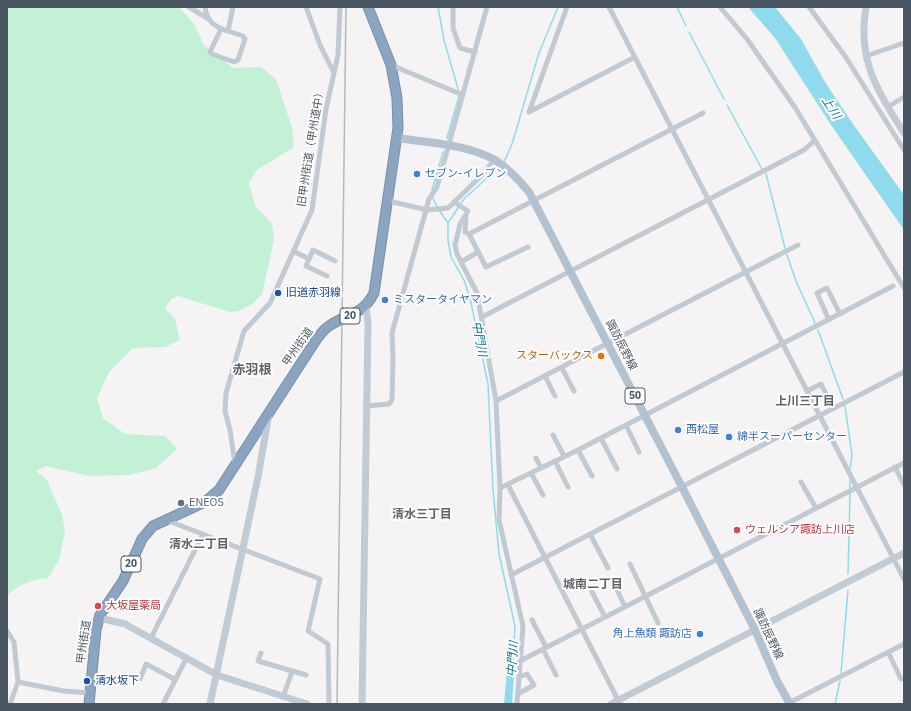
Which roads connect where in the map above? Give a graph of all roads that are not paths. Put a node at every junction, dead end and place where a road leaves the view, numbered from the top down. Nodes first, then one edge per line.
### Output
1 (189, 7) edge
2 (205, 7) edge
3 (233, 7) edge
4 (306, 7) edge
5 (340, 7) edge
6 (368, 7) edge
7 (453, 7) edge
8 (487, 7) edge
9 (567, 7) edge
10 (609, 7) edge
11 (720, 7) edge
12 (809, 7) edge
13 (866, 7) edge
14 (208, 18) junction
15 (221, 29) junction
16 (228, 31) junction
17 (904, 43) edge
18 (474, 52) junction
19 (866, 56) junction
20 (635, 58) junction
21 (391, 65) junction
22 (333, 71) junction
23 (461, 94) junction
24 (904, 97) edge
25 (888, 107) junction
26 (703, 113) dead end
27 (672, 129) junction
28 (904, 132) edge
29 (398, 138) junction
30 (814, 141) junction
31 (448, 145) junction
32 (904, 150) edge
33 (495, 160) junction
34 (534, 200) junction
35 (389, 201) junction
36 (709, 201) junction
37 (455, 202) junction
38 (427, 210) junction
39 (466, 212) junction
40 (469, 234) junction
41 (798, 245) dead end
42 (528, 247) dead end
43 (295, 252) junction
44 (478, 252) junction
45 (309, 259) junction
46 (335, 261) dead end
47 (461, 262) junction
48 (571, 272) junction
49 (746, 273) junction
50 (327, 276) dead end
51 (893, 286) dead end
52 (904, 288) edge
53 (366, 306) junction
54 (840, 314) junction
55 (482, 317) junction
56 (829, 320) junction
57 (608, 343) junction
58 (783, 344) junction
59 (562, 368) junction
60 (904, 372) edge
61 (545, 376) junction
62 (574, 391) dead end
63 (807, 391) junction
64 (555, 396) dead end
65 (496, 401) junction
66 (366, 406) junction
67 (833, 408) junction
68 (269, 411) junction
69 (645, 415) junction
70 (819, 416) junction
71 (626, 425) junction
72 (553, 435) dead end
73 (601, 438) junction
74 (578, 450) junction
75 (640, 452) dead end
76 (564, 456) junction
77 (536, 458) dead end
78 (555, 461) junction
79 (904, 463) edge
80 (235, 465) junction
81 (541, 468) junction
82 (895, 468) junction
83 (617, 469) dead end
84 (531, 473) junction
85 (592, 476) dead end
86 (801, 482) dead end
87 (508, 485) junction
88 (904, 485) edge
89 (568, 487) dead end
90 (682, 487) junction
91 (856, 487) junction
92 (500, 488) junction
93 (543, 495) dead end
94 (816, 508) junction
95 (165, 519) junction
96 (203, 534) junction
97 (590, 534) junction
98 (243, 549) junction
99 (904, 553) edge
100 (544, 558) junction
101 (718, 558) junction
102 (893, 559) junction
103 (630, 564) dead end
104 (608, 568) dead end
105 (511, 575) junction
106 (612, 579) dead end
107 (904, 579) edge
108 (592, 592) dead end
109 (645, 596) junction
110 (625, 607) junction
111 (605, 617) junction
112 (99, 618) junction
113 (532, 620) dead end
114 (658, 623) dead end
115 (581, 630) junction
116 (756, 630) junction
117 (7, 631) edge
118 (151, 638) junction
119 (904, 644) edge
120 (544, 648) junction
121 (888, 652) junction
122 (261, 653) dead end
123 (186, 657) junction
124 (520, 661) junction
125 (292, 672) junction
126 (217, 674) junction
127 (306, 675) dead end
128 (556, 675) dead end
129 (519, 677) junction
130 (140, 679) dead end
131 (174, 679) junction
132 (901, 679) dead end
133 (18, 682) junction
134 (90, 693) junction
135 (518, 694) junction
136 (283, 697) junction
137 (619, 702) edge
138 (10, 704) edge
139 (89, 704) edge
140 (163, 704) edge
141 (210, 704) edge
142 (306, 704) edge
143 (329, 704) edge
144 (362, 704) edge
145 (517, 704) edge
146 (611, 704) edge
147 (789, 704) edge

1 - 14 street
2 - 14 street
3 - 16 street
4 - 22 street
5 - 22 street, 旧甲州街道（甲州道中）
6 - 21 highway, 20
7 - 18 street
8 - 18 street
9 - 20 street
10 - 20 street
11 - 30 street
12 - 32 street
13 - 19 street
14 - 15 street
15 - 16 street
15 - 16 street
17 - 19 street
18 - 23 street
19 - 25 street
20 - 27 street
21 - 23 street
21 - 29 highway, 20
22 - 43 street, 旧甲州街道（甲州道中）
23 - 31 street
24 - 25 street
25 - 28 street
26 - 27 street
27 - 34 street
27 - 36 street
29 - 31 main road, 諏訪辰野線 / 50
29 - 35 highway, 20
30 - 36 street
30 - 52 street
31 - 33 main road, 諏訪辰野線 / 50
31 - 38 street
33 - 34 main road, 諏訪辰野線 / 50
33 - 37 street
34 - 40 street
34 - 48 main road, 諏訪辰野線 / 50
35 - 38 street
35 - 53 highway, 20
36 - 48 street
36 - 49 street
37 - 38 street
37 - 39 street
38 - 66 street
39 - 40 street
39 - 47 street
40 - 44 street
41 - 49 street
42 - 44 street
43 - 45 street
43 - 80 street, 旧甲州街道（甲州道中）
44 - 47 street
45 - 46 street
45 - 50 street
47 - 55 street
48 - 55 street
48 - 57 main road, 諏訪辰野線 / 50
49 - 57 street
49 - 58 street
51 - 54 street
53 - 66 street
53 - 68 highway, 甲州街道 / 20
54 - 56 street
54 - 56 street
55 - 65 street
56 - 58 street
57 - 59 street
57 - 69 main road, 諏訪辰野線 / 50
58 - 63 street
58 - 69 street
59 - 61 street
59 - 62 street
60 - 67 street
61 - 64 street
61 - 65 street
63 - 67 street
63 - 70 street
65 - 92 street
66 - 144 street
67 - 70 street
68 - 80 highway, 甲州街道 / 20
68 - 98 street
69 - 71 street
69 - 90 main road, 諏訪辰野線 / 50
70 - 90 street
70 - 91 street
71 - 73 street
71 - 75 street
72 - 76 street
73 - 74 street
73 - 83 street
74 - 76 street
74 - 85 street
76 - 78 street
77 - 81 street
78 - 81 street
78 - 89 street
79 - 82 street
80 - 95 highway, 甲州街道 / 20
81 - 84 street
82 - 88 street
82 - 91 street
84 - 87 street
84 - 93 street
86 - 94 street
87 - 92 street
87 - 100 street
90 - 97 street
90 - 101 main road, 諏訪辰野線 / 50
91 - 94 street
91 - 102 street
92 - 105 street
94 - 101 street
95 - 96 street
95 - 112 highway, 甲州街道 / 20
96 - 98 street
96 - 118 street
97 - 100 street
97 - 104 street
98 - 126 street
98 - 143 street
99 - 102 street
100 - 105 street
100 - 115 street
101 - 109 street
101 - 116 main road, 諏訪辰野線 / 50
102 - 107 street
102 - 116 street
103 - 109 street
105 - 124 street
106 - 110 street
108 - 111 street
109 - 110 street
109 - 114 street
110 - 111 street
111 - 115 street
112 - 118 street
112 - 134 highway, 甲州街道 / 20
113 - 120 street
115 - 120 street
115 - 137 street
116 - 137 street
116 - 147 main road, 諏訪辰野線 / 50
117 - 133 street
118 - 123 street
119 - 121 street
120 - 124 street
120 - 128 street
121 - 132 street
121 - 147 street
122 - 125 street
123 - 126 street
123 - 131 street
124 - 129 street
125 - 127 street
125 - 136 street
126 - 136 street
126 - 141 street
129 - 135 street
129 - 135 street
130 - 131 street
131 - 140 street
133 - 134 street
133 - 138 street
134 - 139 highway, 甲州街道 / 20
135 - 145 street
136 - 142 street
137 - 146 street

